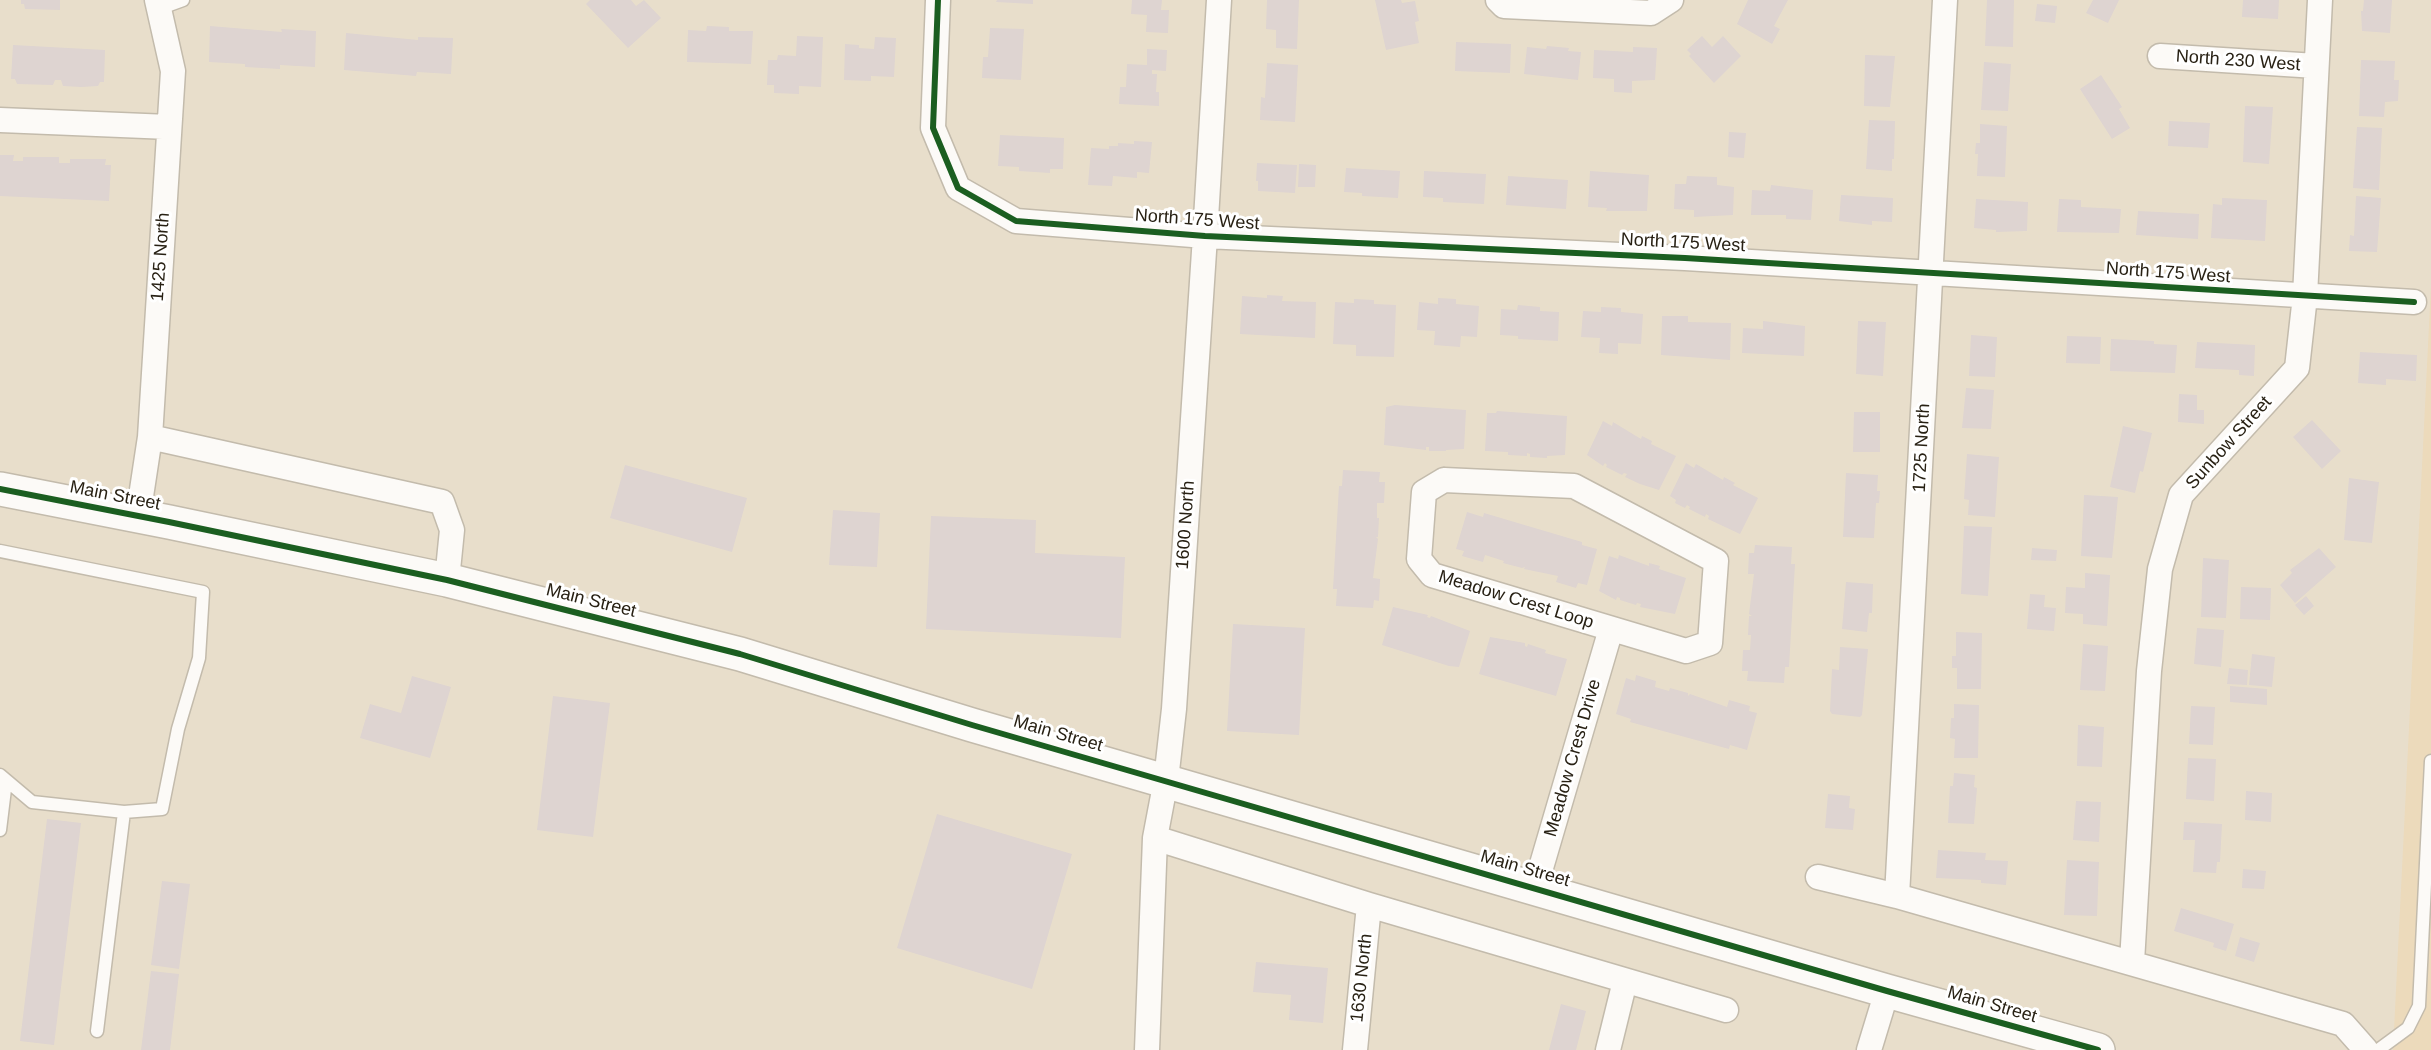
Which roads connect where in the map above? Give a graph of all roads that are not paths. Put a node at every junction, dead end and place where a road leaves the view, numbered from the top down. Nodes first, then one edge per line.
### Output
1 (938, 0) edge
2 (1219, 0) edge
3 (1498, 0) edge
4 (1671, 0) edge
5 (1945, 0) edge
6 (2320, 0) edge
7 (167, 3) edge
8 (2160, 56) dead end
9 (2316, 66) junction
10 (0, 120) edge
11 (169, 127) junction
12 (1205, 236) junction
13 (1932, 273) junction
14 (2305, 296) junction
15 (2414, 302) dead end
16 (150, 437) junction
17 (0, 489) edge
18 (138, 516) junction
19 (0, 551) edge
20 (447, 579) junction
21 (1611, 629) junction
22 (2431, 761) edge
23 (3, 778) edge
24 (1166, 780) junction
25 (124, 812) junction
26 (0, 830) edge
27 (1155, 838) junction
28 (1818, 877) dead end
29 (1535, 888) junction
30 (1897, 896) junction
31 (1369, 905) junction
32 (2132, 962) junction
33 (1625, 981) junction
34 (1887, 991) junction
35 (1726, 1010) dead end
36 (97, 1031) dead end
37 (1147, 1050) edge
38 (1355, 1050) edge
39 (1608, 1050) edge
40 (1869, 1050) edge
41 (2098, 1050) edge
42 (2366, 1050) edge
43 (2378, 1050) edge

1 - 12 street, North 175 West
2 - 12 street, 1600 North
3 - 4 street
5 - 13 street, 1725 North
6 - 9 street, Sunbow Street
7 - 11 street, 1425 North
8 - 9 street, North 230 West
9 - 14 street, Sunbow Street
10 - 11 street
11 - 16 street, 1425 North
12 - 13 street, North 175 West
12 - 24 street, 1600 North
13 - 14 street, North 175 West
13 - 30 street, 1725 North
14 - 15 street, North 175 West
14 - 32 street, Sunbow Street
16 - 18 street, 1425 North
16 - 20 street
17 - 18 main road, Main Street
18 - 20 main road, Main Street
19 - 25 lane
20 - 24 main road, Main Street
21 - 21 street, Meadow Crest Loop
21 - 29 street, Meadow Crest Drive
22 - 43 lane
23 - 25 lane
23 - 26 lane
24 - 27 street, 1600 North
24 - 29 main road, Main Street
25 - 36 lane
27 - 31 street
27 - 37 street, 1600 North
28 - 30 street
29 - 34 main road, Main Street
30 - 32 street
31 - 33 street
31 - 38 street, 1630 North
32 - 42 street
33 - 35 street
33 - 39 street
34 - 40 street
34 - 41 main road, Main Street

